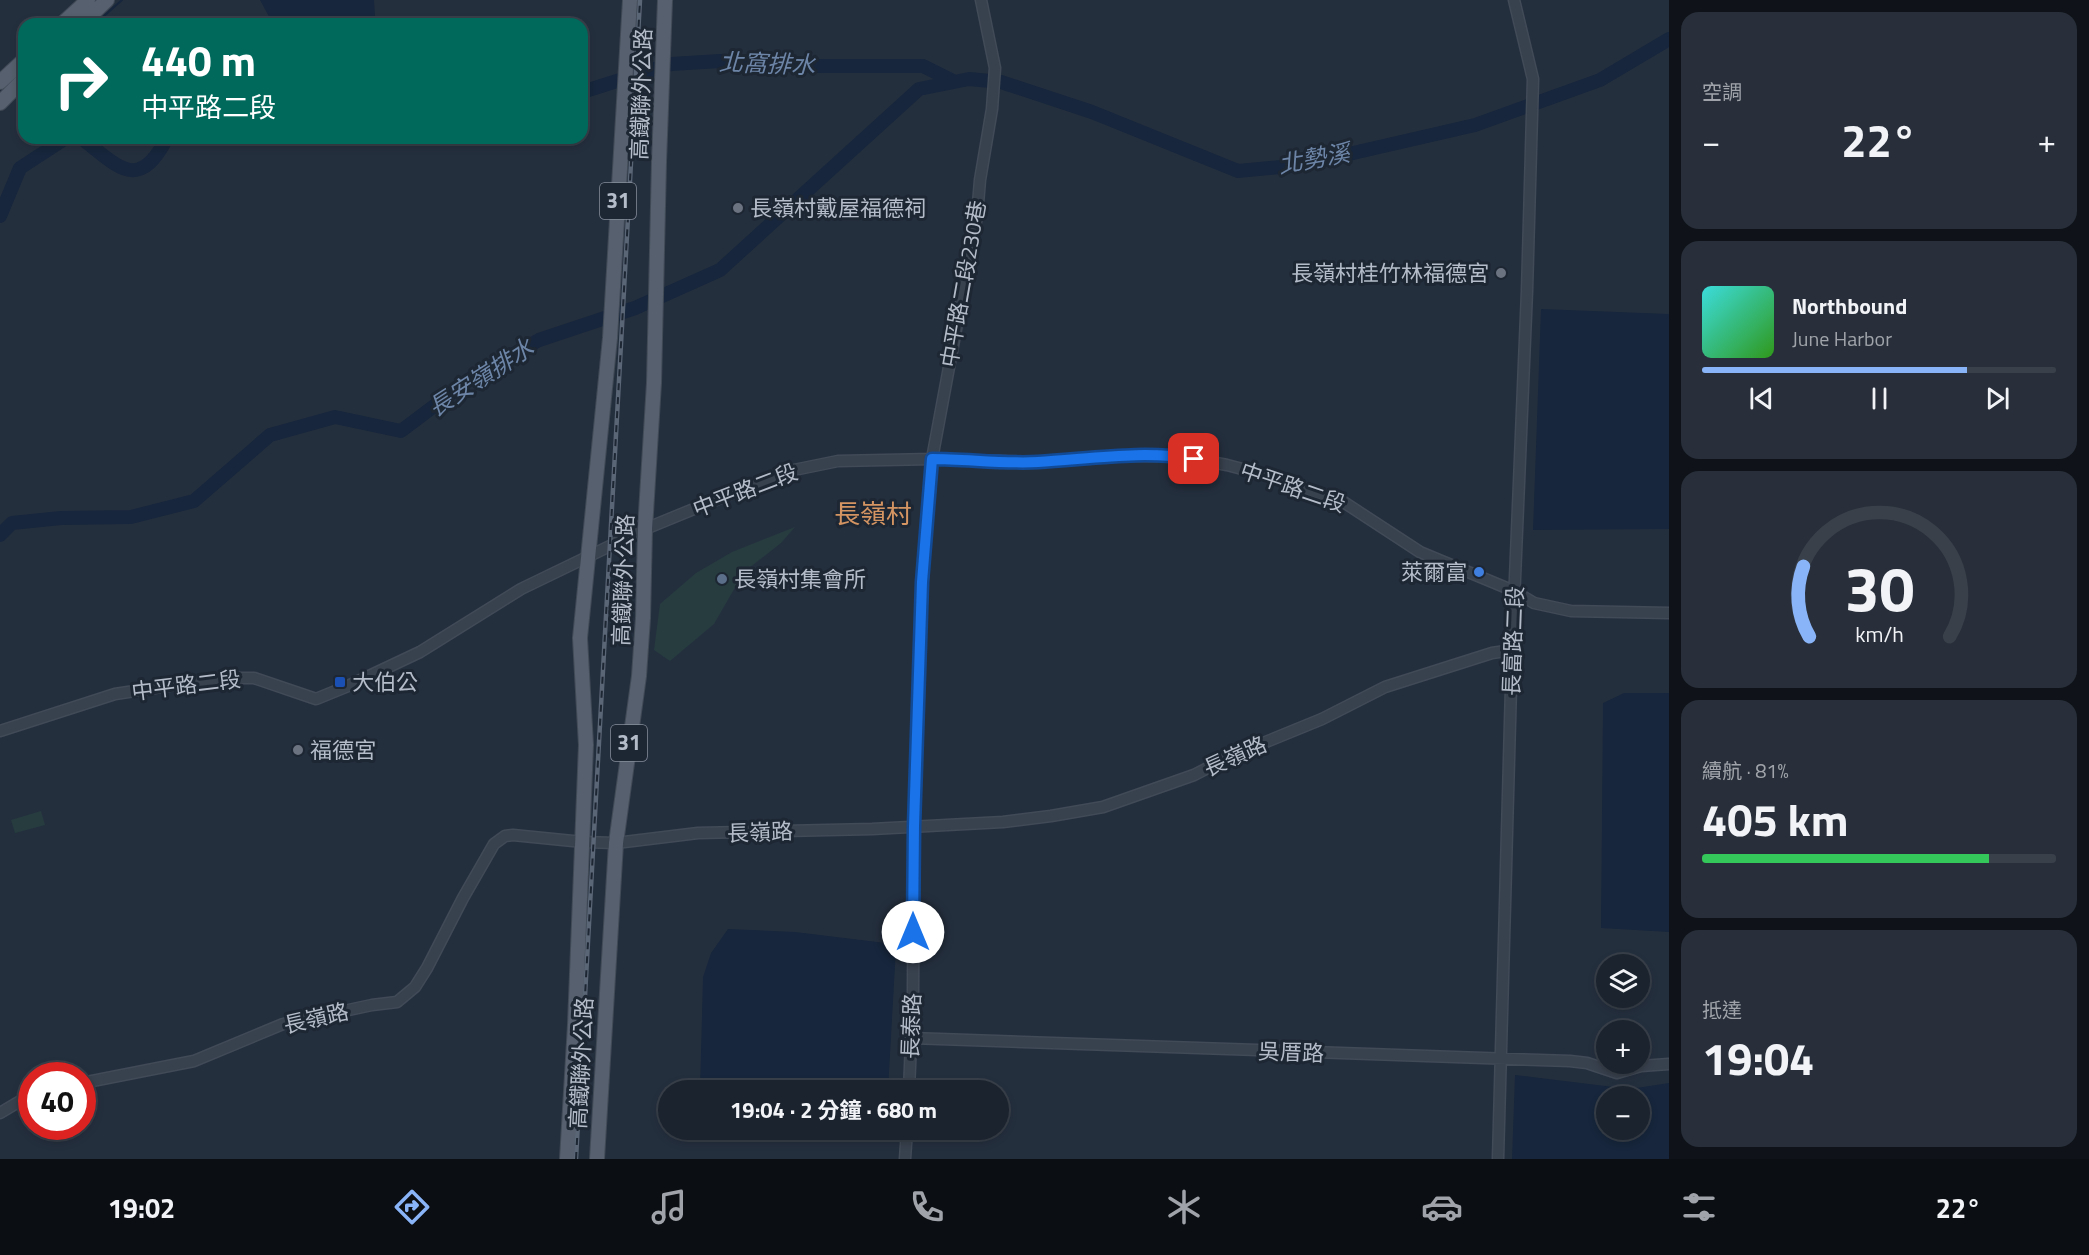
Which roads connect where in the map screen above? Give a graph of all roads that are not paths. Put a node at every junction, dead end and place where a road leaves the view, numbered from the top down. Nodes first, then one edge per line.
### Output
1 (88, 0) edge
2 (107, 0) edge
3 (630, 0) edge
4 (666, 0) edge
5 (981, 0) edge
6 (1514, 0) edge
7 (68, 18) edge
8 (88, 18) edge
9 (18, 68) edge
10 (18, 83) edge
11 (2, 91) edge
12 (932, 459) junction
13 (645, 529) junction
14 (588, 556) junction
15 (1515, 591) junction
16 (1669, 613) edge
17 (1512, 650) junction
18 (0, 730) edge
19 (914, 826) junction
20 (583, 842) junction
21 (616, 843) junction
22 (911, 1038) junction
23 (1500, 1059) junction
24 (1669, 1064) edge
25 (96, 1080) edge
26 (909, 1080) edge
27 (18, 1102) edge
28 (0, 1113) edge
29 (906, 1140) edge
30 (567, 1159) edge
31 (597, 1159) edge
32 (905, 1159) edge
33 (1498, 1159) edge

1 - 7 main road
2 - 8 main road
3 - 14 main road, 高鐵聯外公路 / 31
4 - 13 main road, 高鐵聯外公路 / 31
5 - 12 street, 中平路二段230巷
6 - 15 street, 長富路二段
9 - 11 main road
10 - 11 main road
12 - 13 street, 中平路二段
12 - 15 street, 中平路二段
12 - 19 street, 長泰路
13 - 14 street, 中平路二段
13 - 21 main road, 高鐵聯外公路 / 31
14 - 18 street, 中平路二段
14 - 20 main road, 高鐵聯外公路 / 31
15 - 16 street, 中平路二段
15 - 17 street, 長富路二段
17 - 19 street, 長嶺路
17 - 23 street, 長富路二段
19 - 21 street, 長嶺路
19 - 22 street, 長泰路
20 - 21 street, 長嶺路
20 - 25 street, 長嶺路
20 - 30 main road, 高鐵聯外公路 / 31
21 - 31 main road, 高鐵聯外公路 / 31
22 - 23 street, 吳厝路
22 - 26 street, 長泰路
23 - 24 street, 吳厝路
23 - 33 street, 長富路二段
27 - 28 street
29 - 32 street

